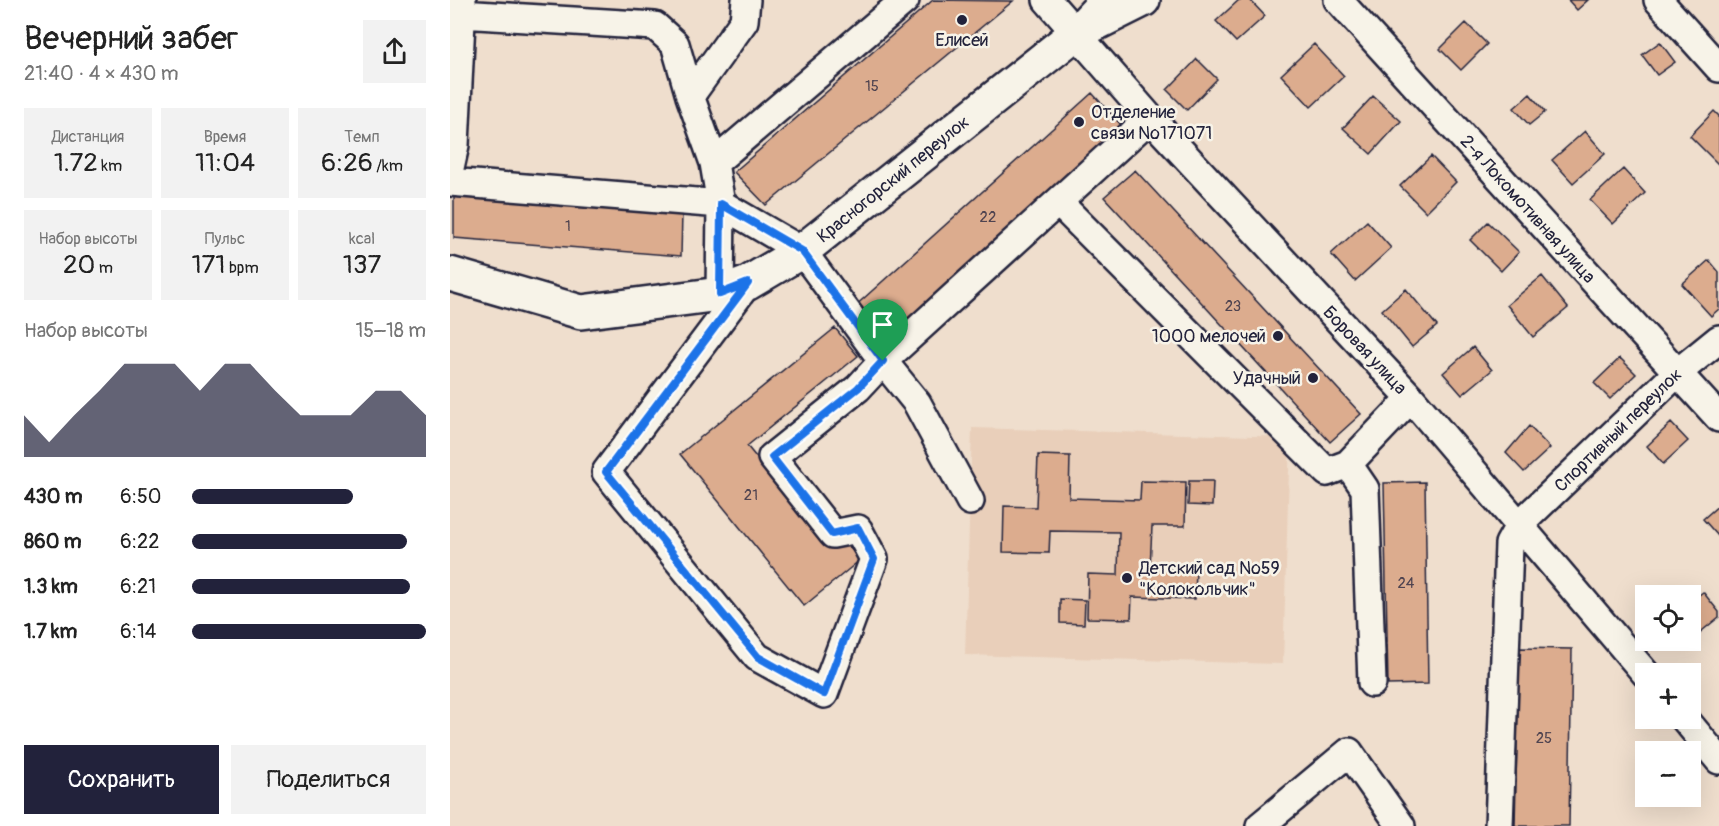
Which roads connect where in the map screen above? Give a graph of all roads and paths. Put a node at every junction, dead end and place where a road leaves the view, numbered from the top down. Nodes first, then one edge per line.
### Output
1 (746, 0) edge
2 (905, 0) edge
3 (1047, 0) edge
4 (1107, 0) edge
5 (1143, 0) edge
6 (1338, 0) edge
7 (1658, 0) edge
8 (462, 7) edge
9 (630, 12) edge
10 (1076, 33) junction
11 (1719, 68) edge
12 (690, 96) junction
13 (1150, 118) junction
14 (714, 163) junction
15 (450, 168) edge
16 (450, 182) edge
17 (1058, 202) junction
18 (721, 204) junction
19 (802, 251) junction
20 (450, 274) edge
21 (734, 289) junction
22 (1719, 339) edge
23 (883, 361) junction
24 (1677, 373) junction
25 (1411, 398) junction
26 (1719, 418) edge
27 (1347, 464) junction
28 (970, 501) dead end
29 (1520, 524) junction
30 (1637, 663) edge
31 (1372, 682) dead end
32 (1693, 729) edge
33 (1719, 759) edge
34 (1260, 826) edge
35 (1401, 826) edge
36 (1499, 826) edge

1 - 12 street
2 - 14 street
3 - 10 street, Боровая улица
4 - 10 main road, Красногорский переулок
5 - 10 main road, Красногорский переулок
6 - 24 street, 2-я Локомотивная улица
7 - 11 street
8 - 9 street
8 - 15 street
9 - 12 street
10 - 13 street, Боровая улица
10 - 19 main road, Красногорский переулок
12 - 14 street
13 - 17 street
13 - 25 street, Боровая улица
14 - 18 street
16 - 18 street
17 - 23 street
17 - 27 street
18 - 19 street
18 - 21 street
19 - 21 main road, Красногорский переулок
19 - 23 street
20 - 21 main road, Красногорский переулок
21 - 23 street
22 - 24 street, Спортивный переулок
23 - 28 street
24 - 26 street, 2-я Локомотивная улица
24 - 29 street, Спортивный переулок
25 - 27 street
25 - 29 street, Боровая улица
27 - 31 street
29 - 30 street, Боровая улица
29 - 36 street
32 - 33 street
34 - 35 street

